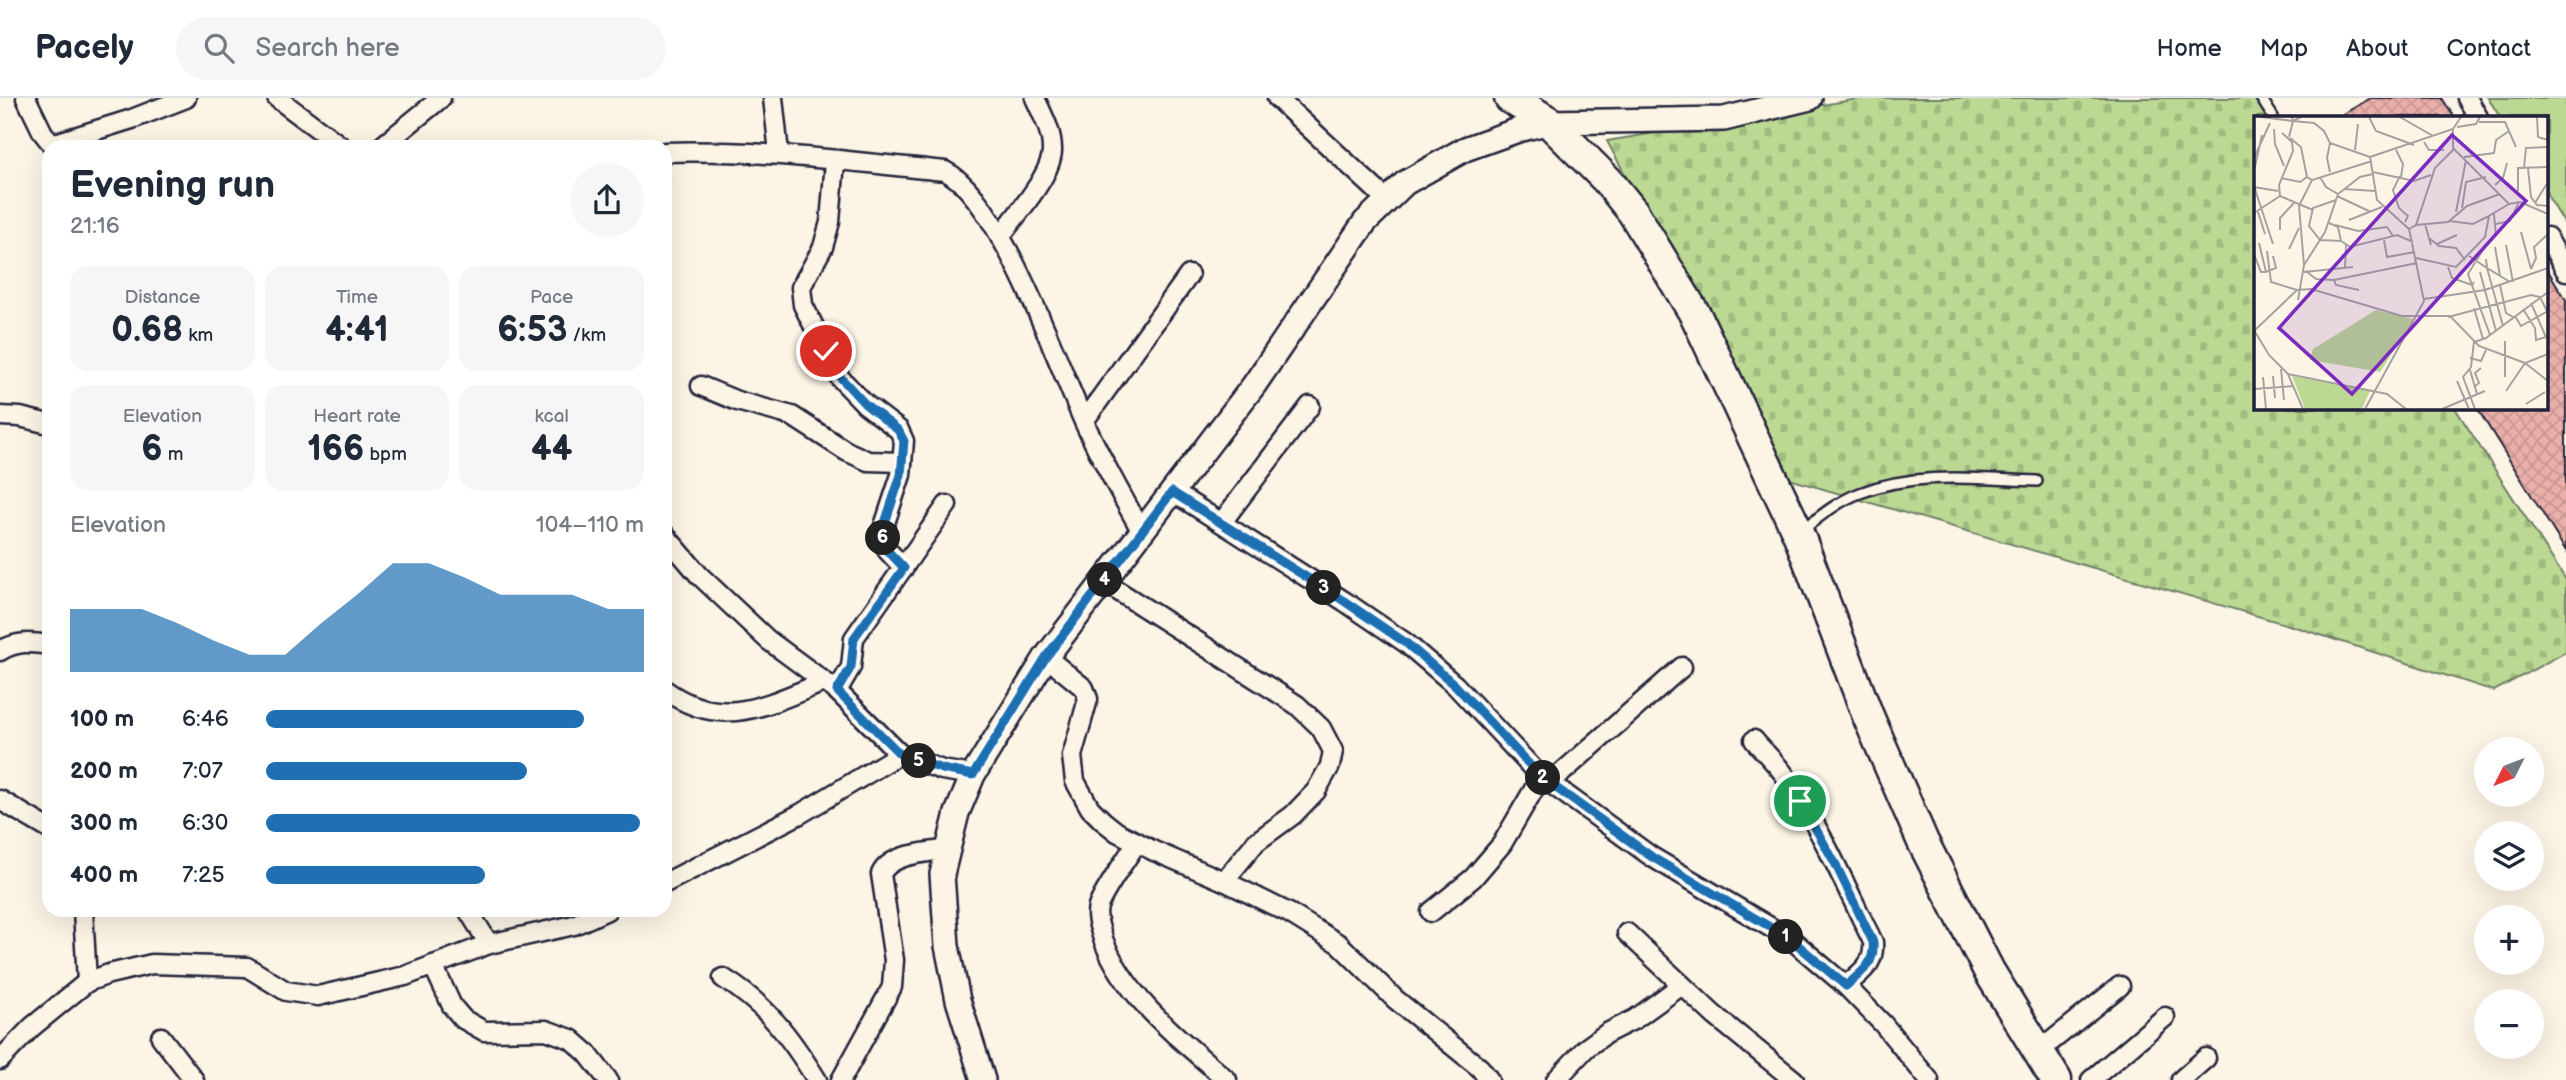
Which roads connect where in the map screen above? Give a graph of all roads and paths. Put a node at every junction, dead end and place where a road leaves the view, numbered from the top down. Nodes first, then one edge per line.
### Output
1 (26, 98) edge
2 (186, 98) edge
3 (277, 98) edge
4 (441, 98) edge
5 (773, 98) edge
6 (1035, 98) edge
7 (1277, 98) edge
8 (1810, 98) edge
9 (2261, 98) edge
10 (2467, 98) edge
11 (1514, 100) edge
12 (2272, 116) edge
13 (2477, 116) edge
14 (1549, 122) junction
15 (48, 140) edge
16 (71, 140) edge
17 (333, 140) edge
18 (390, 140) edge
19 (672, 152) edge
20 (779, 153) junction
21 (835, 160) junction
22 (1387, 200) junction
23 (1000, 237) junction
24 (2548, 239) edge
25 (2566, 271) edge
26 (1189, 275) dead end
27 (701, 386) dead end
28 (1310, 406) dead end
29 (0, 416) edge
30 (1084, 421) junction
31 (42, 422) edge
32 (902, 462) junction
33 (2037, 481) dead end
34 (1172, 492) junction
35 (947, 505) dead end
36 (1222, 522) junction
37 (1142, 532) junction
38 (1798, 533) junction
39 (672, 543) edge
40 (904, 568) junction
41 (1104, 582) junction
42 (42, 644) edge
43 (0, 651) edge
44 (1046, 657) junction
45 (1682, 667) dead end
46 (830, 687) junction
47 (672, 695) edge
48 (1754, 740) dead end
49 (900, 754) junction
50 (973, 775) junction
51 (1546, 780) junction
52 (0, 800) edge
53 (42, 825) edge
54 (1137, 842) junction
55 (948, 849) junction
56 (672, 879) edge
57 (1224, 881) junction
58 (1430, 912) dead end
59 (83, 917) edge
60 (472, 917) edge
61 (592, 917) edge
62 (1627, 933) dead end
63 (489, 944) junction
64 (433, 965) junction
65 (723, 978) dead end
66 (88, 982) junction
67 (1682, 985) junction
68 (1846, 986) junction
69 (2120, 986) dead end
70 (2165, 1017) dead end
71 (161, 1037) dead end
72 (2038, 1052) junction
73 (2206, 1058) dead end
74 (0, 1060) edge
75 (194, 1080) edge
76 (608, 1080) edge
77 (817, 1080) edge
78 (841, 1080) edge
79 (983, 1080) edge
80 (1227, 1080) edge
81 (1489, 1080) edge
82 (1556, 1080) edge
83 (1794, 1080) edge
84 (1929, 1080) edge
85 (2056, 1080) edge
86 (2091, 1080) edge
87 (2181, 1080) edge

1 - 15 street
2 - 16 street
3 - 17 street
4 - 18 street
5 - 20 street
6 - 23 street
7 - 22 street
8 - 14 street
9 - 12 lane
10 - 13 street
11 - 14 main road
14 - 22 street
14 - 38 main road
19 - 20 street
20 - 21 street
21 - 23 street
21 - 32 street
22 - 34 street
23 - 30 street
24 - 25 street
26 - 30 street
27 - 32 street
28 - 36 street
29 - 31 street
30 - 37 street
32 - 40 street
33 - 38 lane
34 - 36 street
34 - 37 street
35 - 40 street
36 - 51 street
37 - 41 street
38 - 72 main road
39 - 46 street
40 - 46 street
41 - 44 street
41 - 57 street
42 - 43 street
44 - 50 street
44 - 54 street
45 - 51 street
46 - 47 street
46 - 49 street
48 - 68 street
49 - 50 street
49 - 56 street
50 - 55 street
51 - 58 street
51 - 68 street
52 - 53 street
54 - 57 street
54 - 80 street
55 - 78 street
55 - 79 street
57 - 81 street
59 - 66 street
60 - 63 street
61 - 63 street
62 - 67 street
63 - 64 street
64 - 66 street
64 - 76 street
65 - 77 street
66 - 74 street
67 - 82 street
67 - 83 street
68 - 84 street
69 - 72 street
70 - 86 street
71 - 75 street
72 - 85 main road
73 - 87 street

